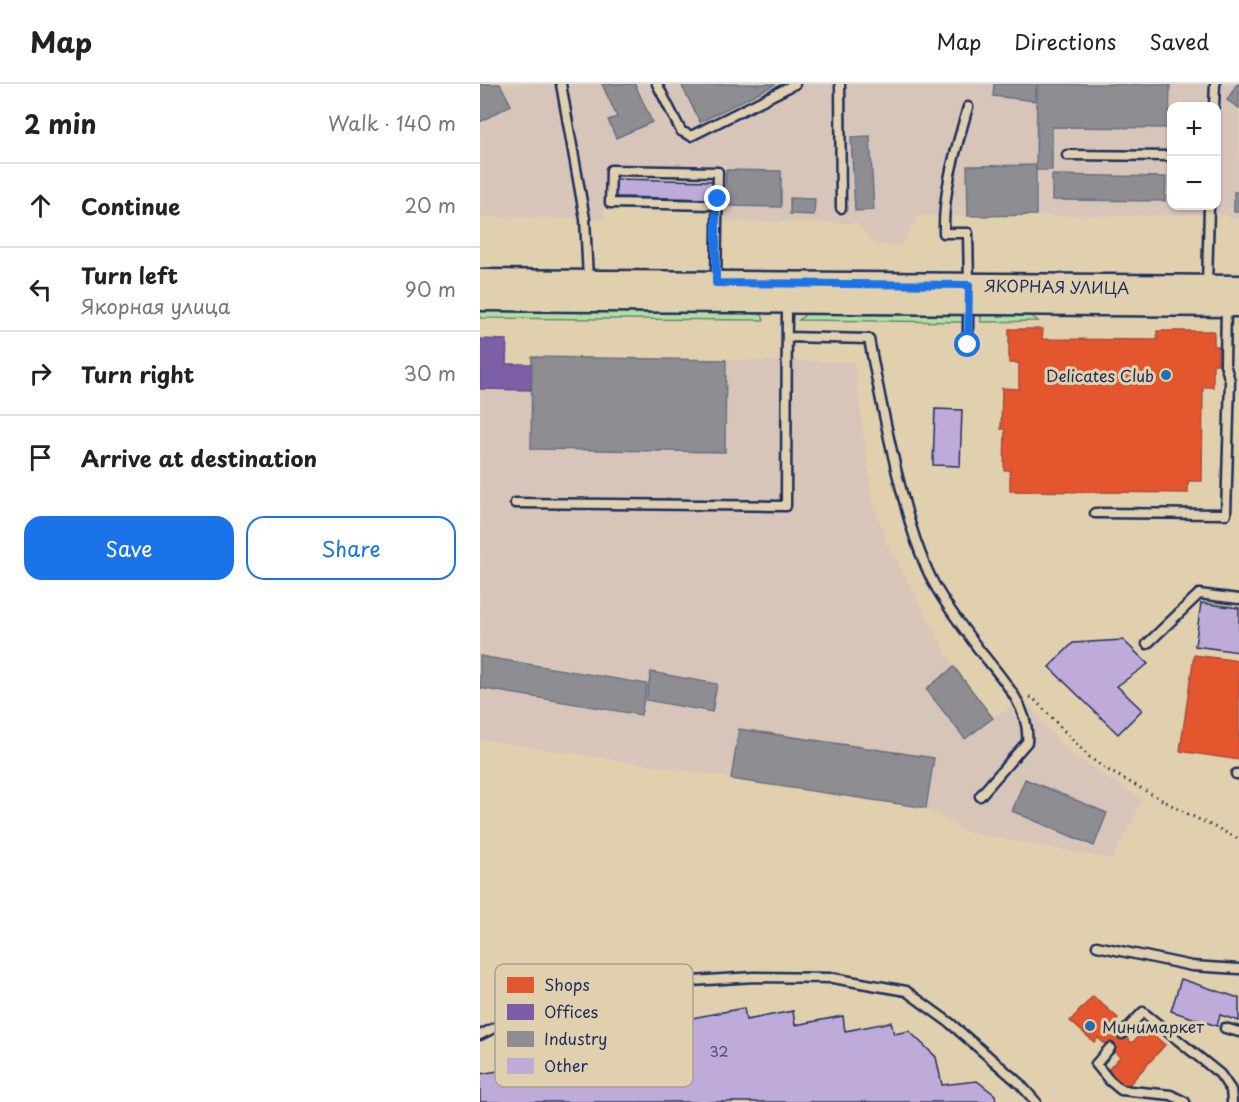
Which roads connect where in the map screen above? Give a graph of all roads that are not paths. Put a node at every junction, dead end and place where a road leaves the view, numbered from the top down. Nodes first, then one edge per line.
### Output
1 (561, 84) edge
2 (657, 84) edge
3 (795, 84) edge
4 (840, 84) edge
5 (1215, 84) edge
6 (1214, 102) edge
7 (968, 107) dead end
8 (1067, 155) dead end
9 (1167, 156) edge
10 (716, 205) junction
11 (842, 208) dead end
12 (1210, 210) edge
13 (480, 281) edge
14 (716, 283) junction
15 (588, 291) junction
16 (787, 293) junction
17 (968, 294) junction
18 (1224, 296) edge
19 (480, 299) edge
20 (787, 337) junction
21 (968, 345) dead end
22 (515, 503) dead end
23 (1095, 513) dead end
24 (1239, 599) edge
25 (1147, 644) dead end
26 (980, 796) dead end
27 (1097, 946) dead end
28 (1239, 969) edge
29 (693, 981) edge
30 (495, 1028) edge
31 (1225, 1028) dead end
32 (1239, 1032) edge
33 (1122, 1034) dead end
34 (480, 1035) edge
35 (1110, 1048) dead end
36 (1234, 1101) edge
37 (1036, 1102) edge
38 (1185, 1102) edge

1 - 15 lane
2 - 3 lane
4 - 11 lane
5 - 6 lane
7 - 17 lane
8 - 9 lane
10 - 10 lane
10 - 14 lane
12 - 18 lane
13 - 15 street, ЯКОРНАЯ УЛИЦА
14 - 15 street, ЯКОРНАЯ УЛИЦА
14 - 16 street, ЯКОРНАЯ УЛИЦА
15 - 16 street, ЯКОРНАЯ УЛИЦА
15 - 19 street, ЯКОРНАЯ УЛИЦА
16 - 17 street, ЯКОРНАЯ УЛИЦА
16 - 20 lane
17 - 18 street, ЯКОРНАЯ УЛИЦА
17 - 21 lane
18 - 23 lane
20 - 22 lane
20 - 26 lane
24 - 25 lane
27 - 28 lane
29 - 37 lane
30 - 34 lane
31 - 32 lane
33 - 36 lane
35 - 38 lane

